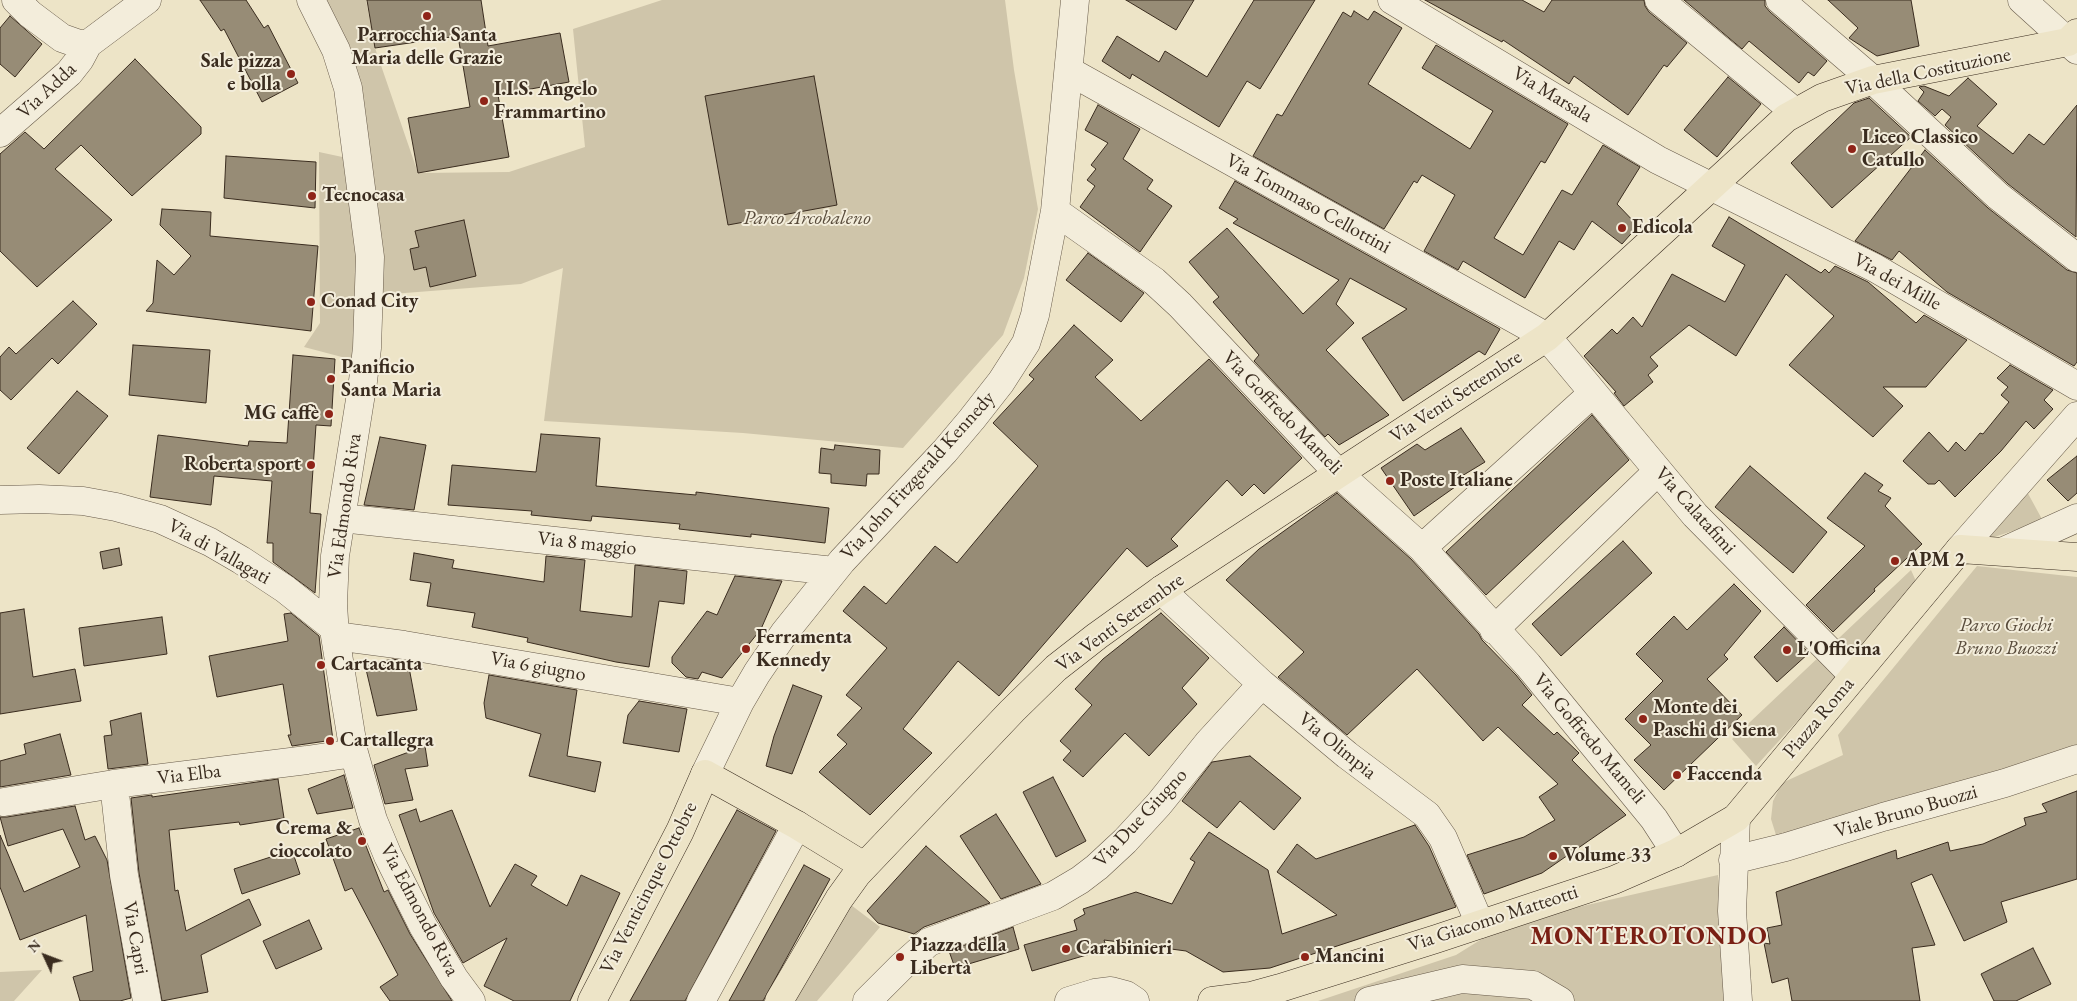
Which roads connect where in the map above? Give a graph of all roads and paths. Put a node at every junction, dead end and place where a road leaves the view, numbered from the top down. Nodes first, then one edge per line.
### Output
1 (16, 0) edge
2 (148, 0) edge
3 (311, 0) edge
4 (1075, 0) edge
5 (1392, 0) edge
6 (1660, 0) edge
7 (1780, 0) edge
8 (2022, 0) edge
9 (2074, 42) edge
10 (88, 44) junction
11 (1069, 71) junction
12 (1873, 80) junction
13 (1794, 112) junction
14 (0, 133) edge
15 (1713, 186) junction
16 (1056, 211) junction
17 (2077, 258) edge
18 (1546, 337) junction
19 (2077, 386) edge
20 (1594, 393) junction
21 (2077, 416) edge
22 (1658, 471) junction
23 (1339, 474) junction
24 (0, 500) edge
25 (341, 518) junction
26 (2077, 518) edge
27 (1422, 548) junction
28 (1960, 548) junction
29 (2004, 551) junction
30 (2077, 557) edge
31 (834, 571) junction
32 (1161, 590) junction
33 (1494, 630) junction
34 (335, 632) junction
35 (1854, 676) junction
36 (1262, 684) junction
37 (740, 702) junction
38 (354, 753) junction
39 (2077, 758) edge
40 (706, 774) junction
41 (114, 784) junction
42 (4, 802) dead end
43 (1736, 818) junction
44 (797, 825) junction
45 (1676, 853) junction
46 (1733, 860) junction
47 (864, 866) junction
48 (1480, 924) junction
49 (1738, 996) edge
50 (147, 1001) edge
51 (470, 1001) edge
52 (592, 1001) edge
53 (701, 1001) edge
54 (779, 1001) edge
55 (868, 1001) edge
56 (1069, 1001) edge
57 (1135, 1001) edge
58 (1212, 1001) edge
59 (1369, 1001) edge
60 (1560, 1001) edge

1 - 10 street
2 - 10 street
3 - 25 street, Via Edmondo Riva
4 - 11 street, Via John Fitzgerald Kennedy
5 - 15 street, Via Marsala
6 - 13 street
7 - 12 street
8 - 9 street, Via della Costituzione
9 - 12 main road, Via della Costituzione
10 - 14 street, Via Adda
11 - 16 street, Via John Fitzgerald Kennedy
11 - 18 street, Via Tommaso Cellottini
12 - 13 main road, Via della Costituzione
12 - 17 street
13 - 15 main road, Via della Costituzione
15 - 18 main road, Via della Costituzione
15 - 19 street, Via dei Mille
16 - 23 street, Via Goffredo Mameli
16 - 31 street, Via John Fitzgerald Kennedy
18 - 20 street, Via Calatafimi
18 - 23 main road, Via Venti Settembre
20 - 22 street, Via Calatafimi
20 - 27 street
21 - 28 street
22 - 33 street
22 - 35 street, Via Calatafimi
23 - 27 street, Via Goffredo Mameli
23 - 32 main road, Via Venti Settembre
24 - 34 street, Via di Vallagati
25 - 31 street, Via 8 maggio
25 - 34 street, Via Edmondo Riva
26 - 29 street
27 - 33 street, Via Goffredo Mameli
28 - 29 main road
28 - 35 main road, Piazza Roma
29 - 30 main road
31 - 37 street, Via John Fitzgerald Kennedy
32 - 36 street, Via Olimpia
32 - 47 main road, Via Venti Settembre
33 - 45 street, Via Goffredo Mameli
34 - 37 street, Via 6 giugno
34 - 38 street, Via Edmondo Riva
35 - 43 main road, Piazza Roma
36 - 48 street, Via Olimpia
36 - 55 street, Via Due Giugno
37 - 40 street, Via John Fitzgerald Kennedy
38 - 41 street, Via Elba
38 - 51 street, Via Edmondo Riva
39 - 46 street, Viale Bruno Buozzi
40 - 44 main road
40 - 52 main road, Via Venticinque Ottobre
41 - 42 street, Via Elba
41 - 50 street, Via Capri
43 - 45 main road, Via Giacomo Matteotti
43 - 46 street
44 - 47 main road
44 - 53 street
45 - 48 main road, Via Giacomo Matteotti
46 - 49 street
47 - 54 main road, Via Venti Settembre
48 - 58 main road, Via Giacomo Matteotti
56 - 57 street
59 - 60 street

